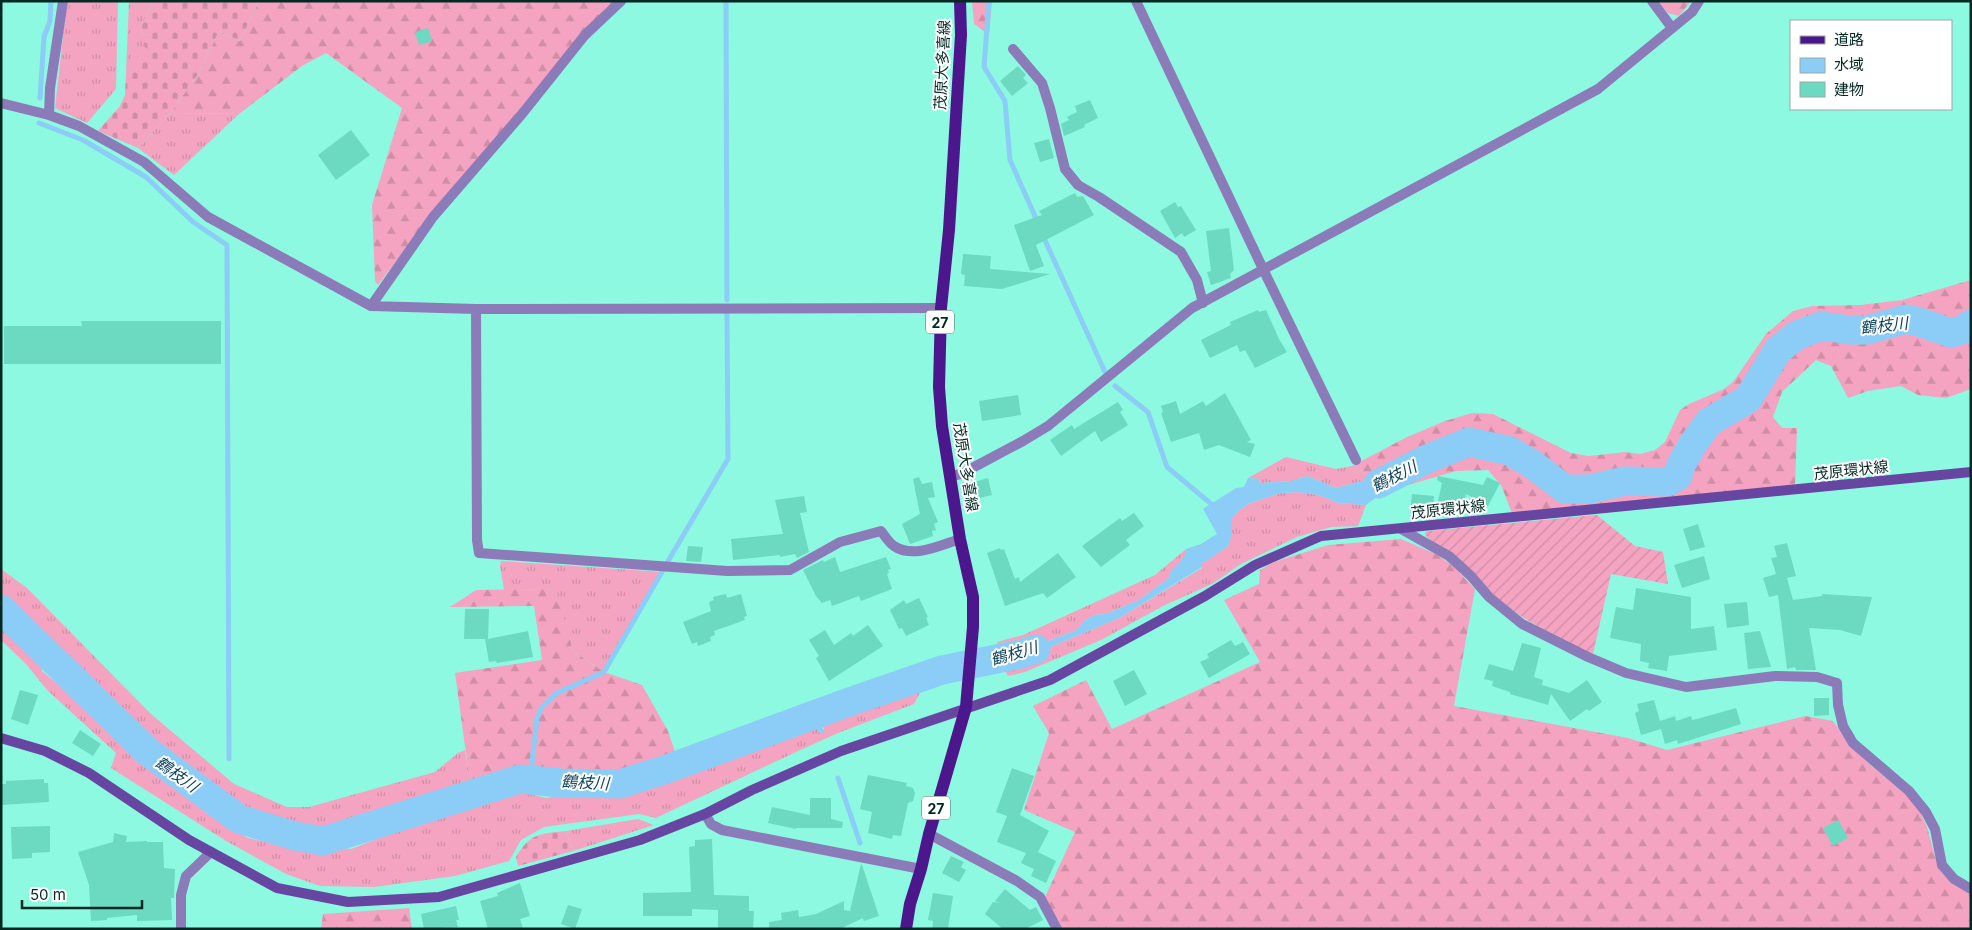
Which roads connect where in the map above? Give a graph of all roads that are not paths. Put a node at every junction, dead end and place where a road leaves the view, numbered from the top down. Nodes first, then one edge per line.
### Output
1 (63, 1) edge
2 (621, 1) edge
3 (960, 1) edge
4 (1136, 1) edge
5 (1652, 1) edge
6 (1699, 1) edge
7 (1672, 28) junction
8 (1013, 49) dead end
9 (1, 102) edge
10 (48, 115) junction
11 (1264, 271) junction
12 (1203, 303) junction
13 (371, 306) junction
14 (476, 308) junction
15 (941, 308) junction
16 (1356, 460) dead end
17 (1971, 472) edge
18 (951, 476) junction
19 (1401, 529) junction
20 (960, 539) junction
21 (966, 707) junction
22 (1, 738) edge
23 (705, 814) junction
24 (929, 834) junction
25 (211, 852) junction
26 (921, 869) junction
27 (1971, 889) edge
28 (181, 929) edge
29 (906, 929) edge
30 (1057, 929) edge

1 - 10 street
2 - 13 street
3 - 15 main road, 茂原大多喜線 / 27
4 - 11 street
5 - 7 street
6 - 7 street
7 - 11 street
8 - 12 street
9 - 10 street
10 - 13 street
11 - 12 street
11 - 16 street
12 - 18 street
13 - 14 street
14 - 15 street
14 - 20 street
15 - 18 main road, 茂原大多喜線 / 27
17 - 19 main road, 茂原環状線
18 - 20 main road, 茂原大多喜線 / 27
19 - 21 main road, 茂原環状線
19 - 27 street
20 - 21 main road, 茂原大多喜線 / 27
21 - 23 main road, 茂原環状線
21 - 24 main road, 茂原大多喜線 / 27
22 - 25 main road, 茂原環状線
23 - 25 main road, 茂原環状線
23 - 26 street
24 - 26 main road, 茂原大多喜線 / 27
24 - 30 street
25 - 28 street
26 - 29 main road, 茂原大多喜線 / 27

